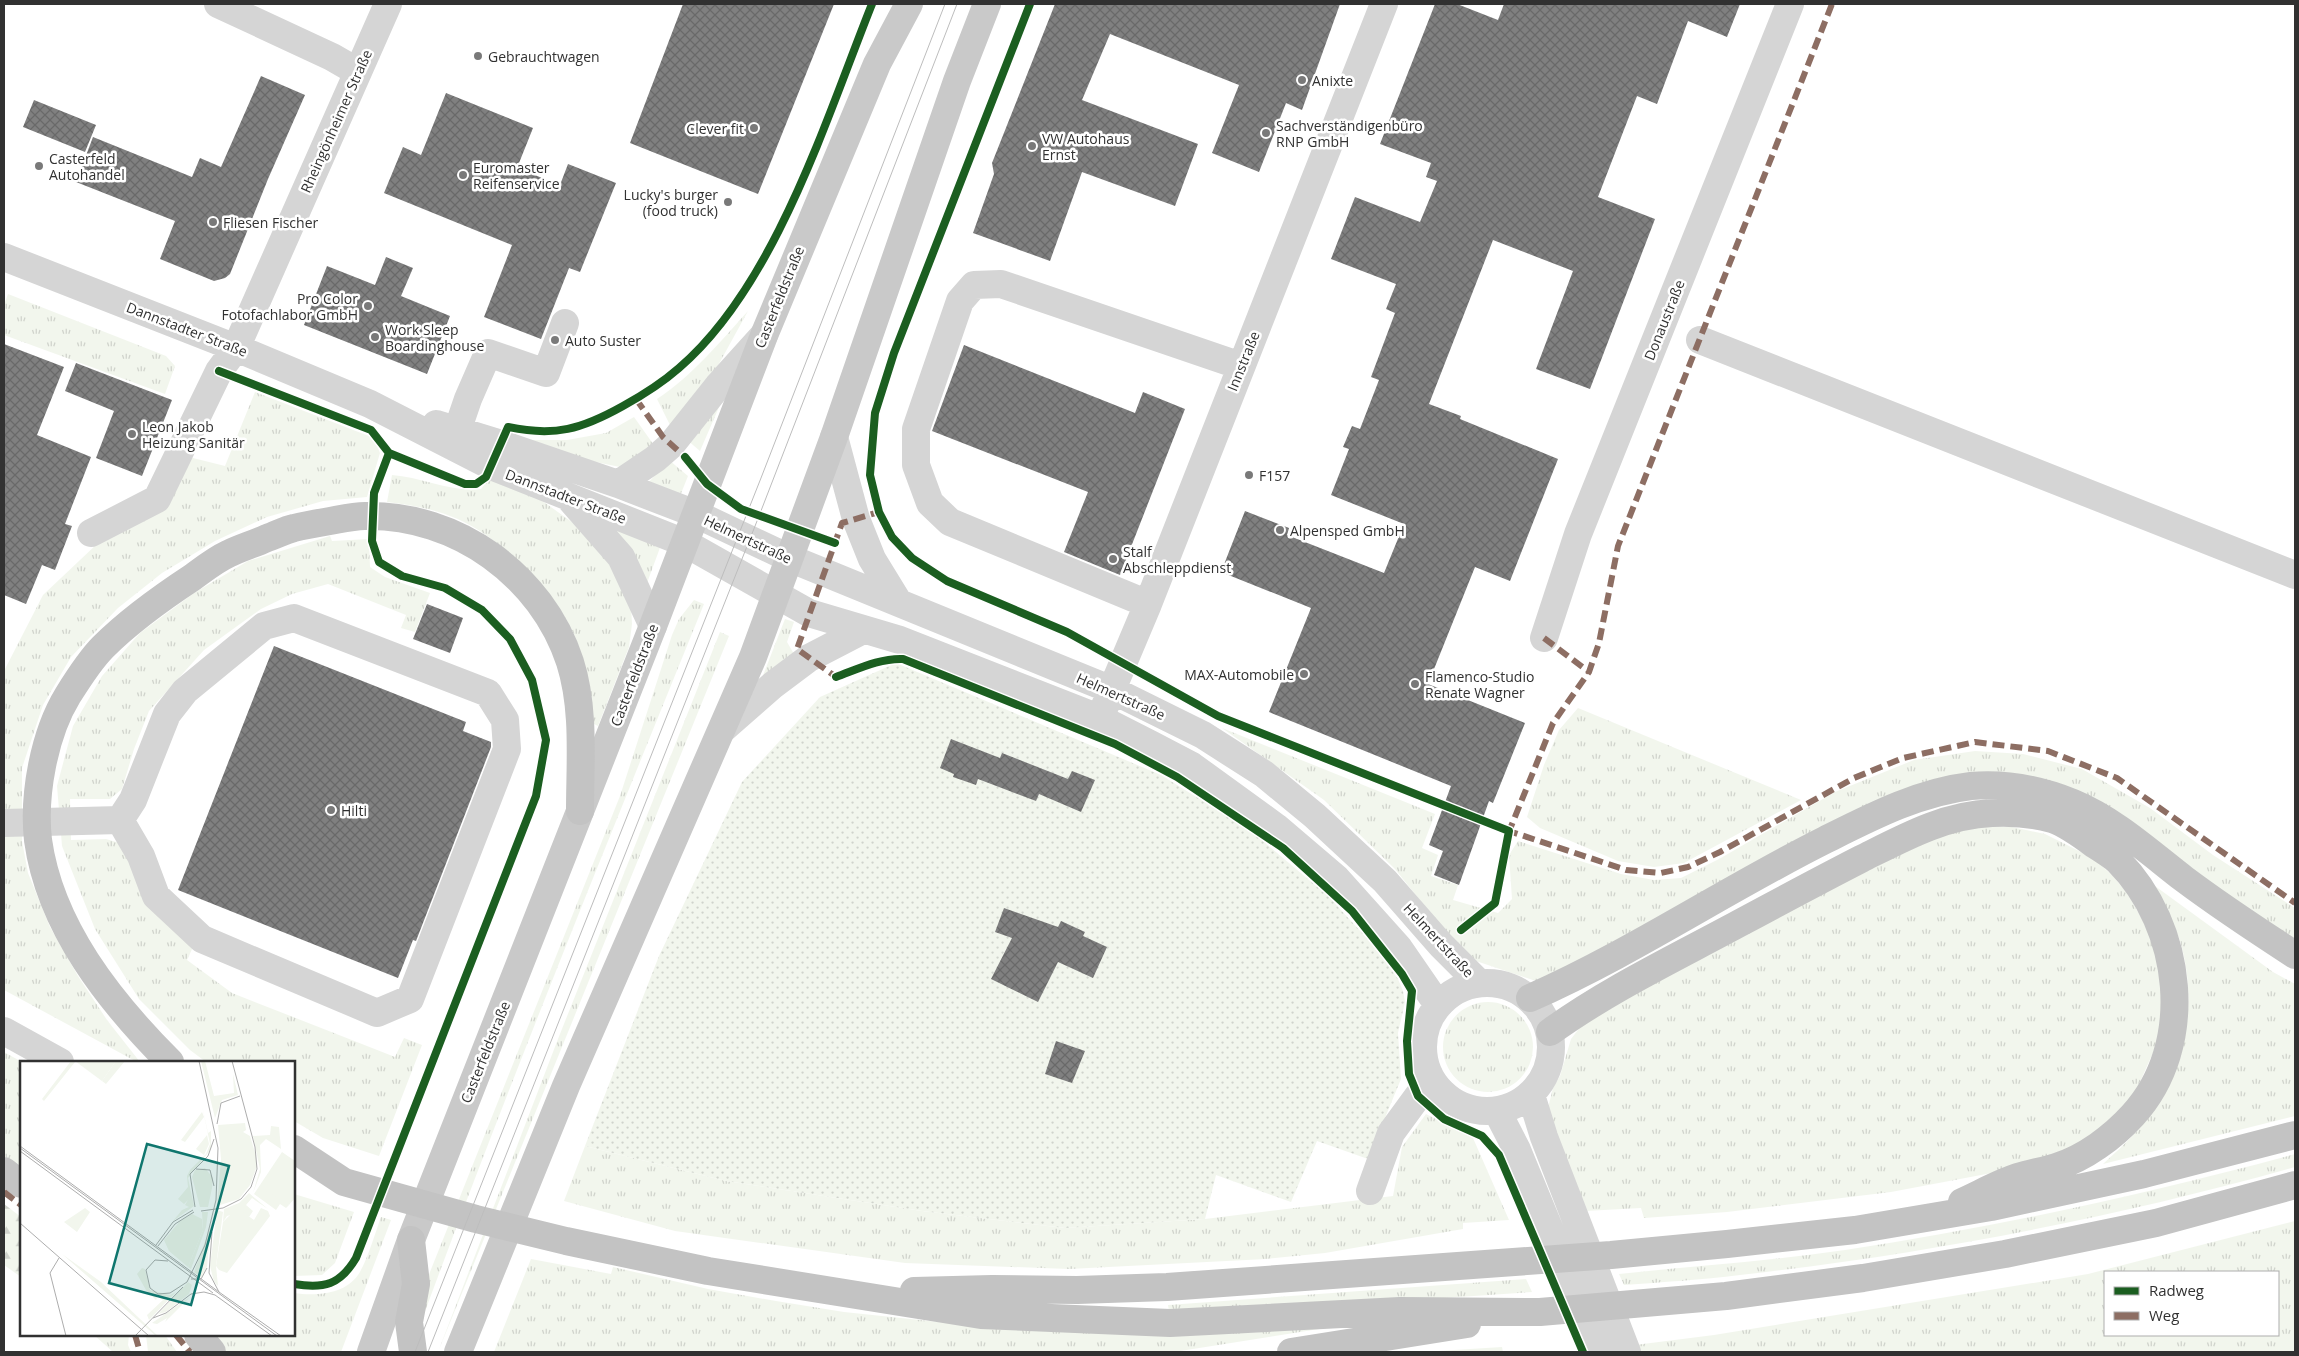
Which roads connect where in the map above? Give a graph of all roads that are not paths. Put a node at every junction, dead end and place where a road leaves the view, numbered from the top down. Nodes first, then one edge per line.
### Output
1 (218, 4) edge
2 (388, 4) edge
3 (909, 4) edge
4 (987, 4) edge
5 (1384, 4) edge
6 (1790, 4) edge
7 (358, 72) junction
8 (4, 258) edge
9 (564, 323) dead end
10 (764, 334) junction
11 (1700, 340) dead end
12 (236, 348) junction
13 (1241, 366) junction
14 (834, 437) junction
15 (455, 438) junction
16 (618, 484) junction
17 (568, 497) junction
18 (696, 514) junction
19 (91, 533) dead end
20 (685, 543) junction
21 (789, 558) junction
22 (2295, 575) edge
23 (776, 594) junction
24 (899, 603) junction
25 (1148, 604) junction
26 (653, 626) junction
27 (863, 630) junction
28 (1544, 638) dead end
29 (1112, 690) junction
30 (1099, 718) junction
31 (724, 728) junction
32 (580, 811) junction
33 (120, 820) junction
34 (4, 823) edge
35 (2295, 955) edge
36 (1479, 983) junction
37 (1530, 998) junction
38 (1438, 1005) junction
39 (4, 1031) edge
40 (1550, 1032) junction
41 (58, 1061) edge
42 (169, 1061) edge
43 (1433, 1083) junction
44 (1531, 1095) junction
45 (1497, 1111) junction
46 (2295, 1134) edge
47 (295, 1150) edge
48 (295, 1165) edge
49 (4, 1171) edge
50 (20, 1183) edge
51 (350, 1184) junction
52 (2295, 1185) edge
53 (1370, 1191) dead end
54 (1925, 1219) junction
55 (411, 1240) junction
56 (850, 1293) junction
57 (1540, 1312) junction
58 (199, 1336) edge
59 (212, 1352) edge
60 (371, 1352) edge
61 (413, 1352) edge
62 (458, 1352) edge
63 (1291, 1352) edge
64 (1600, 1352) edge
65 (1627, 1352) edge

1 - 7 street
2 - 7 street, Rheingönheimer Straße
3 - 10 main road, Casterfeldstraße
4 - 14 main road
5 - 13 street, Innstraße
6 - 28 street, Donaustraße
7 - 12 street, Rheingönheimer Straße
8 - 12 street, Dannstadter Straße
9 - 15 street
10 - 16 street
10 - 18 main road, Casterfeldstraße
11 - 22 street
12 - 15 street, Dannstadter Straße
12 - 19 street, Rheingönheimer Straße
13 - 25 street, Innstraße
13 - 25 street
14 - 21 main road
14 - 24 street
15 - 16 street, Dannstadter Straße
15 - 17 street, Dannstadter Straße
16 - 18 street, Dannstadter Straße
17 - 20 street, Dannstadter Straße
17 - 26 street
18 - 20 main road, Casterfeldstraße
18 - 21 street, Helmertstraße
20 - 23 street, Helmertstraße
20 - 26 main road, Casterfeldstraße
21 - 23 main road
21 - 24 street, Helmertstraße
23 - 27 street, Helmertstraße
23 - 31 main road
24 - 29 street, Helmertstraße
25 - 29 street, Innstraße
26 - 32 main road, Casterfeldstraße
27 - 30 street, Helmertstraße
27 - 31 street
29 - 30 street, Innstraße
29 - 36 street, Helmertstraße
30 - 38 street, Helmertstraße
31 - 62 main road
32 - 42 highway
32 - 55 main road, Casterfeldstraße
33 - 33 street
33 - 34 street
35 - 37 highway
36 - 37 street, Helmertstraße
36 - 38 street, Helmertstraße
37 - 40 street, Helmertstraße
38 - 43 street, Helmertstraße
39 - 41 street
40 - 44 street, Helmertstraße
40 - 54 highway
43 - 45 street, Helmertstraße
43 - 53 street
44 - 45 street, Helmertstraße
44 - 65 street
45 - 64 street
46 - 54 highway
47 - 51 highway
48 - 51 street
49 - 50 highway
51 - 56 highway
52 - 57 highway
54 - 56 highway
55 - 60 main road, Casterfeldstraße
55 - 61 highway
56 - 57 highway
57 - 63 highway
58 - 59 highway

